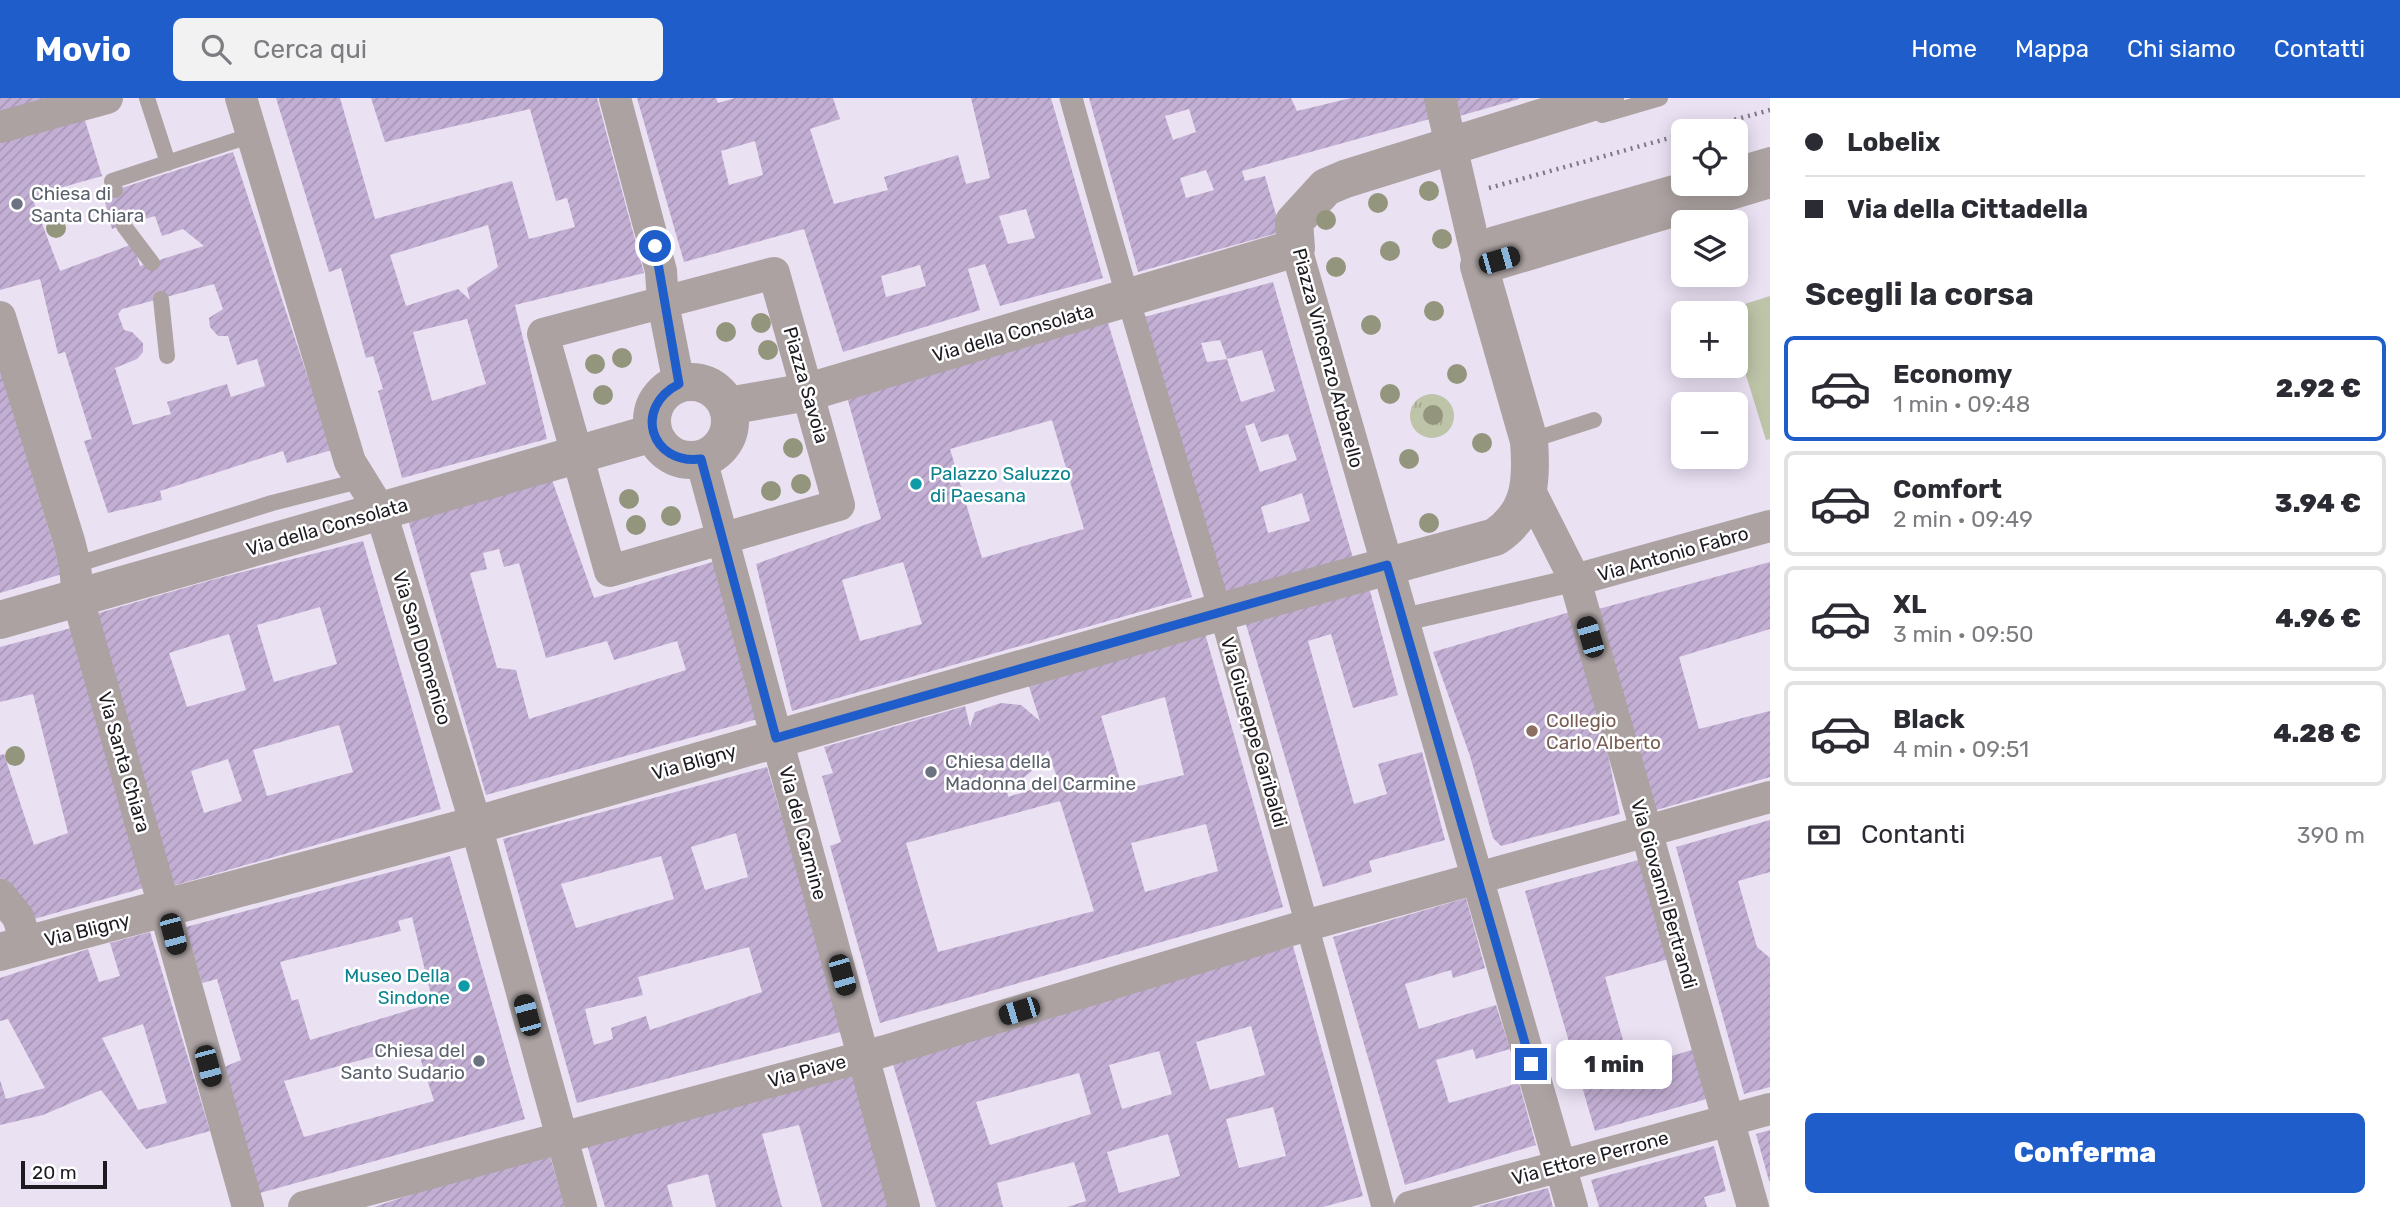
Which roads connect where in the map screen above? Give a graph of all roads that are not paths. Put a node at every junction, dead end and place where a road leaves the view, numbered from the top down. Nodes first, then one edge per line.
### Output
1 (107, 98) edge
2 (147, 98) edge
3 (241, 98) edge
4 (615, 98) edge
5 (1071, 98) edge
6 (1440, 98) edge
7 (1605, 98) edge
8 (1660, 98) edge
9 (0, 127) edge
10 (252, 135) junction
11 (1451, 144) junction
12 (1770, 155) edge
13 (1748, 161) edge
14 (168, 163) junction
15 (1770, 179) edge
16 (1671, 184) edge
17 (109, 185) dead end
18 (124, 226) dead end
19 (1296, 248) junction
20 (152, 262) dead end
21 (1479, 266) junction
22 (162, 299) dead end
23 (1127, 300) junction
24 (663, 303) junction
25 (0, 317) edge
26 (167, 356) dead end
27 (679, 384) junction
28 (808, 392) junction
29 (727, 406) junction
30 (1594, 420) dead end
31 (653, 433) junction
32 (1529, 441) junction
33 (575, 457) junction
34 (701, 459) junction
35 (359, 481) junction
36 (1530, 491) junction
37 (382, 512) junction
38 (1770, 526) edge
39 (723, 541) junction
40 (1387, 565) junction
41 (1575, 580) junction
42 (77, 582) junction
43 (1220, 612) junction
44 (0, 620) edge
45 (1402, 620) junction
46 (776, 738) junction
47 (1770, 797) edge
48 (476, 825) junction
49 (1647, 830) junction
50 (1479, 879) junction
51 (0, 895) edge
52 (166, 909) junction
53 (1308, 925) junction
54 (13, 949) edge
55 (864, 1056) junction
56 (1770, 1109) edge
57 (1728, 1120) junction
58 (561, 1136) junction
59 (1560, 1166) junction
60 (248, 1207) edge
61 (304, 1207) edge
62 (581, 1207) edge
63 (904, 1207) edge
64 (1383, 1207) edge
65 (1410, 1207) edge
66 (1572, 1207) edge
67 (1753, 1207) edge

1 - 9 street
2 - 14 lane
3 - 10 street, Via San Domenico
4 - 24 street
5 - 23 street, Via Giuseppe Garibaldi
6 - 11 street
7 - 11 street, Piazza Vincenzo Arbarello
8 - 11 lane
10 - 14 lane
10 - 35 street, Via San Domenico
11 - 19 street, Piazza Vincenzo Arbarello
11 - 21 street
12 - 13 lane
14 - 17 lane
15 - 21 street
16 - 21 lane
18 - 20 lane
19 - 23 street, Via della Consolata
19 - 40 street, Piazza Vincenzo Arbarello
21 - 32 street
22 - 26 lane
23 - 28 street, Via della Consolata
23 - 43 street, Via Giuseppe Garibaldi
24 - 27 street
24 - 28 street, Piazza Savoia
24 - 33 street, Piazza Savoia
25 - 42 street, Via Santa Chiara
27 - 29 street
27 - 31 street
28 - 29 street, Via della Consolata
28 - 39 street, Piazza Savoia
29 - 34 street
30 - 32 lane
31 - 33 street, Via della Consolata
31 - 34 street
32 - 36 street
33 - 37 street, Via della Consolata
33 - 39 street, Piazza Savoia
34 - 39 street, Via del Carmine
35 - 37 street, Via San Domenico
35 - 42 lane
36 - 40 street
36 - 41 street
37 - 42 street, Via della Consolata
37 - 48 street, Via San Domenico
38 - 41 street, Via Antonio Fabro
39 - 46 street, Via del Carmine
40 - 43 street, Via Bligny
40 - 45 street, Piazza Vincenzo Arbarello
41 - 45 street
41 - 49 street, Via Giovanni Bertrandi
42 - 44 street, Via della Consolata
42 - 52 street, Via Santa Chiara
43 - 46 street, Via Bligny
43 - 53 street, Via Giuseppe Garibaldi
45 - 50 street, Piazza Vincenzo Arbarello
46 - 48 street, Via Bligny
46 - 55 street, Via del Carmine
47 - 49 street, Via Piave
48 - 52 street, Via Bligny
48 - 58 street, Via San Domenico
49 - 50 street, Via Piave
49 - 57 street, Via Giovanni Bertrandi
50 - 53 street, Via Piave
50 - 59 street, Piazza Vincenzo Arbarello
51 - 54 street
52 - 54 street, Via Bligny
52 - 60 street, Via Santa Chiara
53 - 55 street, Via Piave
53 - 64 street, Via Giuseppe Garibaldi
55 - 58 street, Via Piave
55 - 63 street, Via del Carmine
56 - 57 street, Via Ettore Perrone
57 - 59 street, Via Ettore Perrone
57 - 67 street, Via Giovanni Bertrandi
58 - 61 street, Via Piave
58 - 62 street, Via San Domenico
59 - 65 street, Via Ettore Perrone
59 - 66 street, Piazza Vincenzo Arbarello

